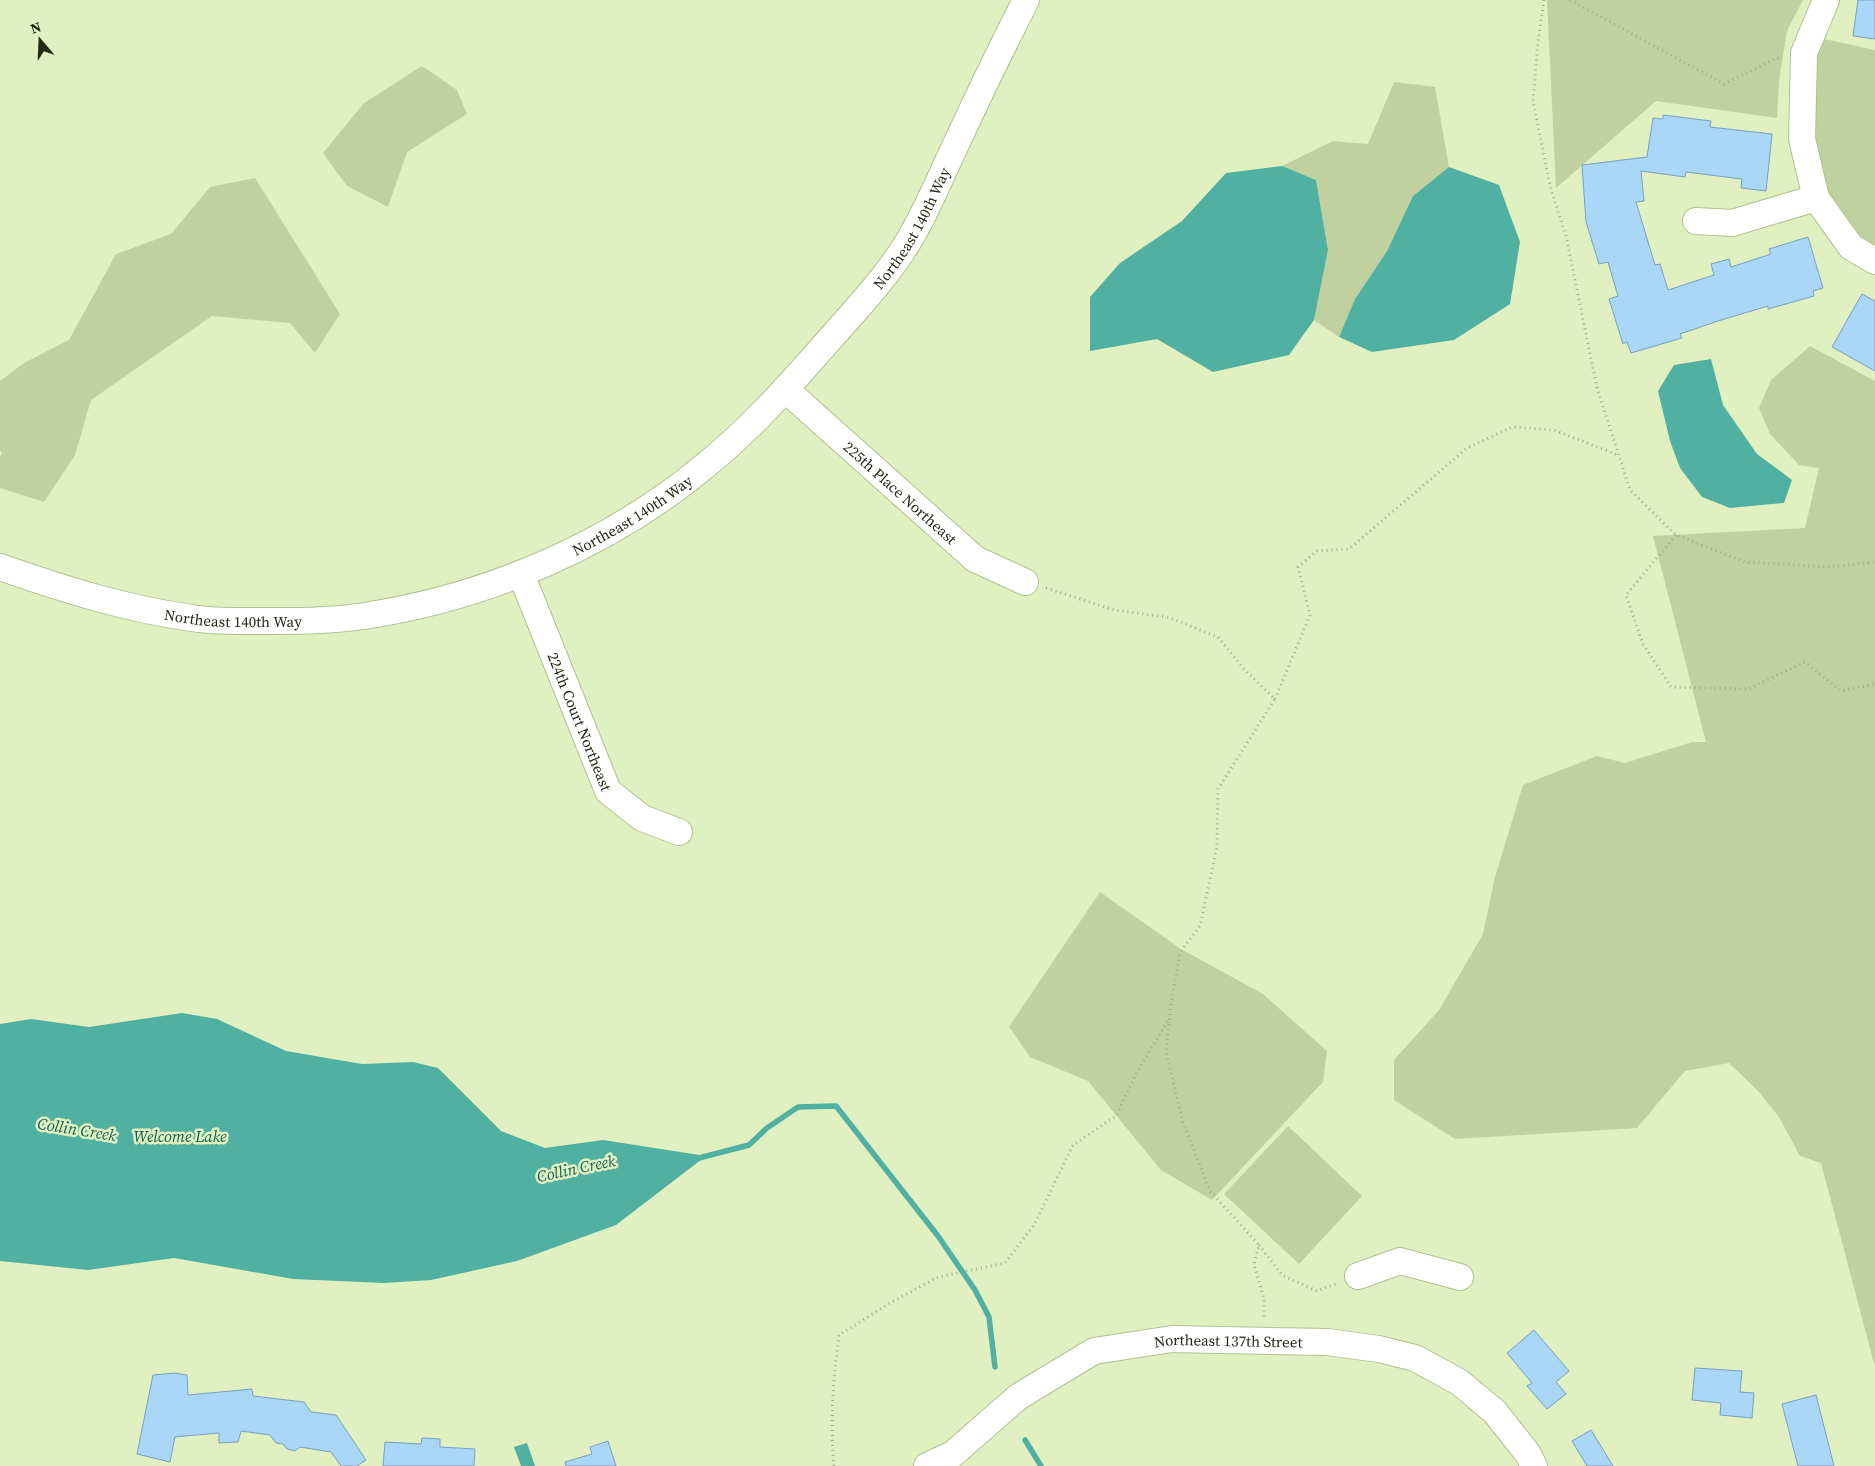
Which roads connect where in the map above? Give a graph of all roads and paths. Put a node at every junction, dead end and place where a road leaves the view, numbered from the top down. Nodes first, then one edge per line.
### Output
1 (1026, 0) edge
2 (1544, 0) edge
3 (1570, 0) edge
4 (1826, 0) edge
5 (1804, 53) junction
6 (1816, 198) junction
7 (1696, 221) dead end
8 (1875, 261) edge
9 (786, 389) junction
10 (1619, 455) junction
11 (1676, 535) junction
12 (1875, 562) edge
13 (0, 567) edge
14 (521, 574) junction
15 (1025, 582) joint
16 (1875, 684) edge
17 (1275, 698) junction
18 (679, 832) dead end
19 (1169, 1019) junction
20 (1259, 1244) junction
21 (1358, 1276) joint
22 (1460, 1277) dead end
23 (1264, 1340) junction
24 (1531, 1460) edge
25 (834, 1466) edge
26 (927, 1466) edge

1 - 9 street, Northeast 140th Way
2 - 10 path
3 - 5 path
4 - 5 street
5 - 6 street
6 - 7 street
6 - 8 street
9 - 14 street, Northeast 140th Way
9 - 15 street, 225th Place Northeast
10 - 11 path
10 - 17 path
11 - 12 path
11 - 16 path
13 - 14 street, Northeast 140th Way
14 - 18 street, 224th Court Northeast
15 - 17 path
17 - 19 path
19 - 20 path
19 - 25 path
20 - 21 path
20 - 23 path
21 - 22 street
23 - 24 street, Northeast 137th Street
23 - 26 street, Northeast 137th Street

